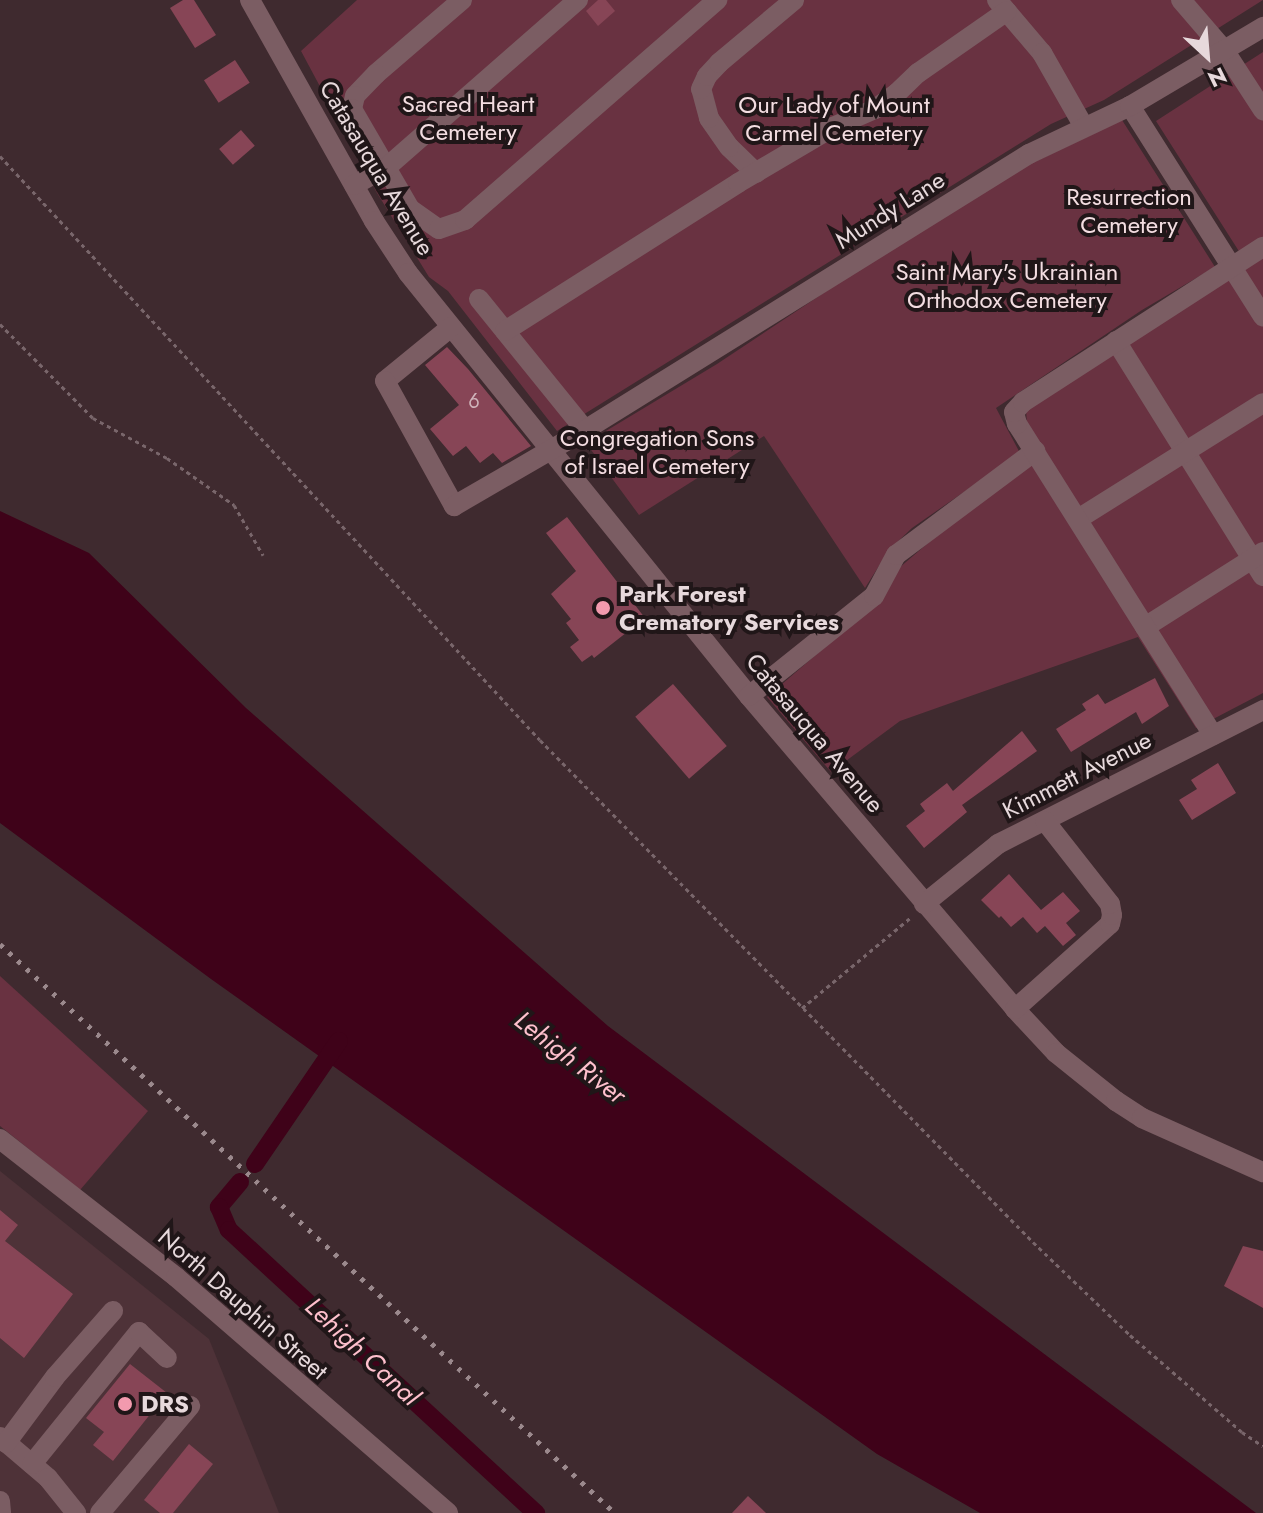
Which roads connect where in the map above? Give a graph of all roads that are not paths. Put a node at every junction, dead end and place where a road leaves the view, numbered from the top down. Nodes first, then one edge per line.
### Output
1 (250, 0) edge
2 (462, 0) edge
3 (578, 0) edge
4 (717, 0) edge
5 (794, 0) edge
6 (1181, 0) edge
7 (1002, 6) edge
8 (1263, 27) edge
9 (1224, 50) junction
10 (1130, 106) junction
11 (1263, 110) edge
12 (1084, 127) junction
13 (387, 167) junction
14 (756, 173) junction
15 (354, 185) junction
16 (1263, 247) edge
17 (1231, 267) junction
18 (479, 299) dead end
19 (1263, 316) edge
20 (451, 327) junction
21 (505, 331) junction
22 (1116, 341) junction
23 (1263, 403) edge
24 (585, 430) junction
25 (551, 448) junction
26 (1035, 451) junction
27 (1185, 452) junction
28 (1078, 519) junction
29 (1259, 562) edge
30 (1145, 627) junction
31 (749, 696) junction
32 (1263, 710) edge
33 (1213, 735) junction
34 (1045, 821) junction
35 (924, 904) junction
36 (1015, 1009) junction
37 (0, 1139) edge
38 (1263, 1172) edge
39 (113, 1311) dead end
40 (167, 1358) dead end
41 (190, 1406) dead end
42 (3, 1440) edge
43 (32, 1464) junction
44 (0, 1501) edge
45 (1, 1513) edge
46 (76, 1513) edge
47 (100, 1513) edge
48 (448, 1513) edge

1 - 15 street, Catasauqua Avenue
2 - 13 street
3 - 13 street
4 - 13 street
5 - 14 street
6 - 9 street
7 - 12 street
7 - 14 street
8 - 9 street, Mundy Lane
9 - 10 street, Mundy Lane
9 - 11 street
10 - 12 street, Mundy Lane
10 - 17 street
12 - 24 street, Mundy Lane
13 - 15 street
14 - 21 street
15 - 20 street, Catasauqua Avenue
16 - 17 street
17 - 19 street
17 - 22 street
18 - 21 street
20 - 25 street, Catasauqua Avenue
20 - 25 street, Mundy Lane
21 - 24 street
22 - 26 street
22 - 27 street
23 - 27 street
24 - 25 street, Mundy Lane
25 - 31 street, Catasauqua Avenue
26 - 28 street
26 - 31 street
27 - 28 street
27 - 29 street
28 - 30 street
29 - 30 street
30 - 33 street
31 - 35 street, Catasauqua Avenue
32 - 33 street, Kimmett Avenue
33 - 34 street, Kimmett Avenue
34 - 35 street, Kimmett Avenue
34 - 36 street
35 - 36 street, Catasauqua Avenue
36 - 38 street, Catasauqua Avenue
37 - 48 street, North Dauphin Street
39 - 42 street
40 - 43 street
41 - 47 street
42 - 43 street
43 - 46 street
44 - 45 street

